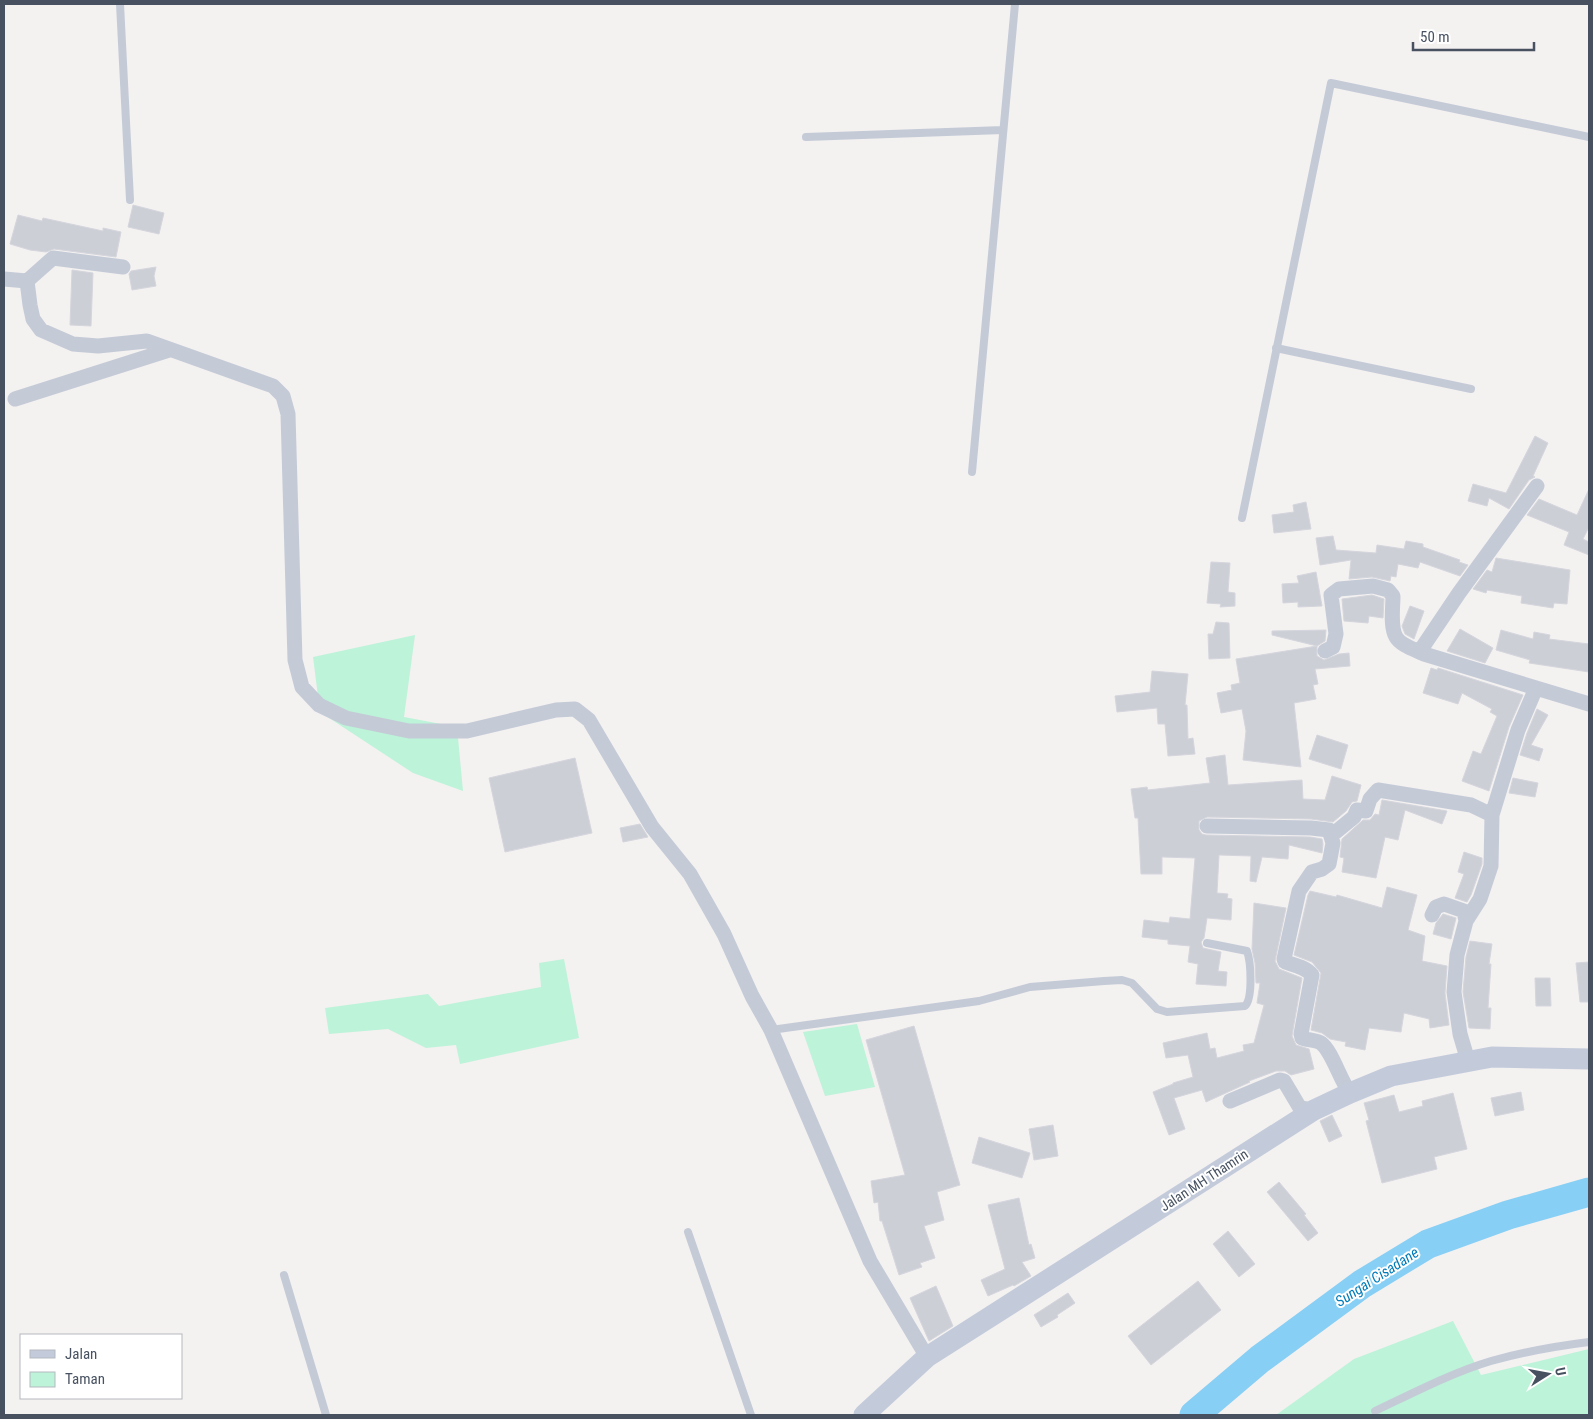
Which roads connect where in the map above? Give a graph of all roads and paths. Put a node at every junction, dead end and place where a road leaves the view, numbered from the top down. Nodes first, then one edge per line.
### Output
1 (120, 4) edge
2 (1015, 4) edge
3 (1003, 130) junction
4 (1589, 137) edge
5 (806, 138) dead end
6 (130, 200) dead end
7 (123, 267) dead end
8 (4, 279) edge
9 (27, 281) junction
10 (1276, 348) junction
11 (169, 350) junction
12 (1471, 389) dead end
13 (15, 399) dead end
14 (972, 472) dead end
15 (1538, 486) dead end
16 (1242, 518) dead end
17 (1325, 650) dead end
18 (1420, 652) junction
19 (1536, 688) junction
20 (1589, 704) edge
21 (1492, 815) junction
22 (1207, 826) dead end
23 (1332, 835) junction
24 (1432, 915) dead end
25 (1466, 921) junction
26 (1207, 943) dead end
27 (772, 1030) junction
28 (1467, 1058) junction
29 (1589, 1059) edge
30 (1347, 1089) junction
31 (1230, 1101) dead end
32 (1307, 1109) junction
33 (688, 1232) dead end
34 (284, 1275) dead end
35 (1589, 1342) edge
36 (928, 1357) junction
37 (1374, 1411) dead end
38 (326, 1415) edge
39 (751, 1415) edge
40 (864, 1415) edge

1 - 6 lane
2 - 3 lane
3 - 5 lane
3 - 14 lane
4 - 10 lane
7 - 9 street
8 - 9 street
9 - 11 street
10 - 12 lane
10 - 16 lane
11 - 13 street
11 - 27 street
15 - 18 street
17 - 18 street
18 - 19 street
19 - 20 street
19 - 21 street
21 - 23 street
21 - 25 street
22 - 23 street
23 - 30 street
24 - 25 street
25 - 28 street
26 - 27 lane
27 - 36 street
28 - 29 street, Jalan MH Thamrin
28 - 30 street, Jalan MH Thamrin
30 - 32 street, Jalan MH Thamrin
31 - 32 street
32 - 36 street, Jalan MH Thamrin
33 - 39 lane
34 - 38 lane
35 - 37 lane
36 - 40 street, Jalan MH Thamrin

